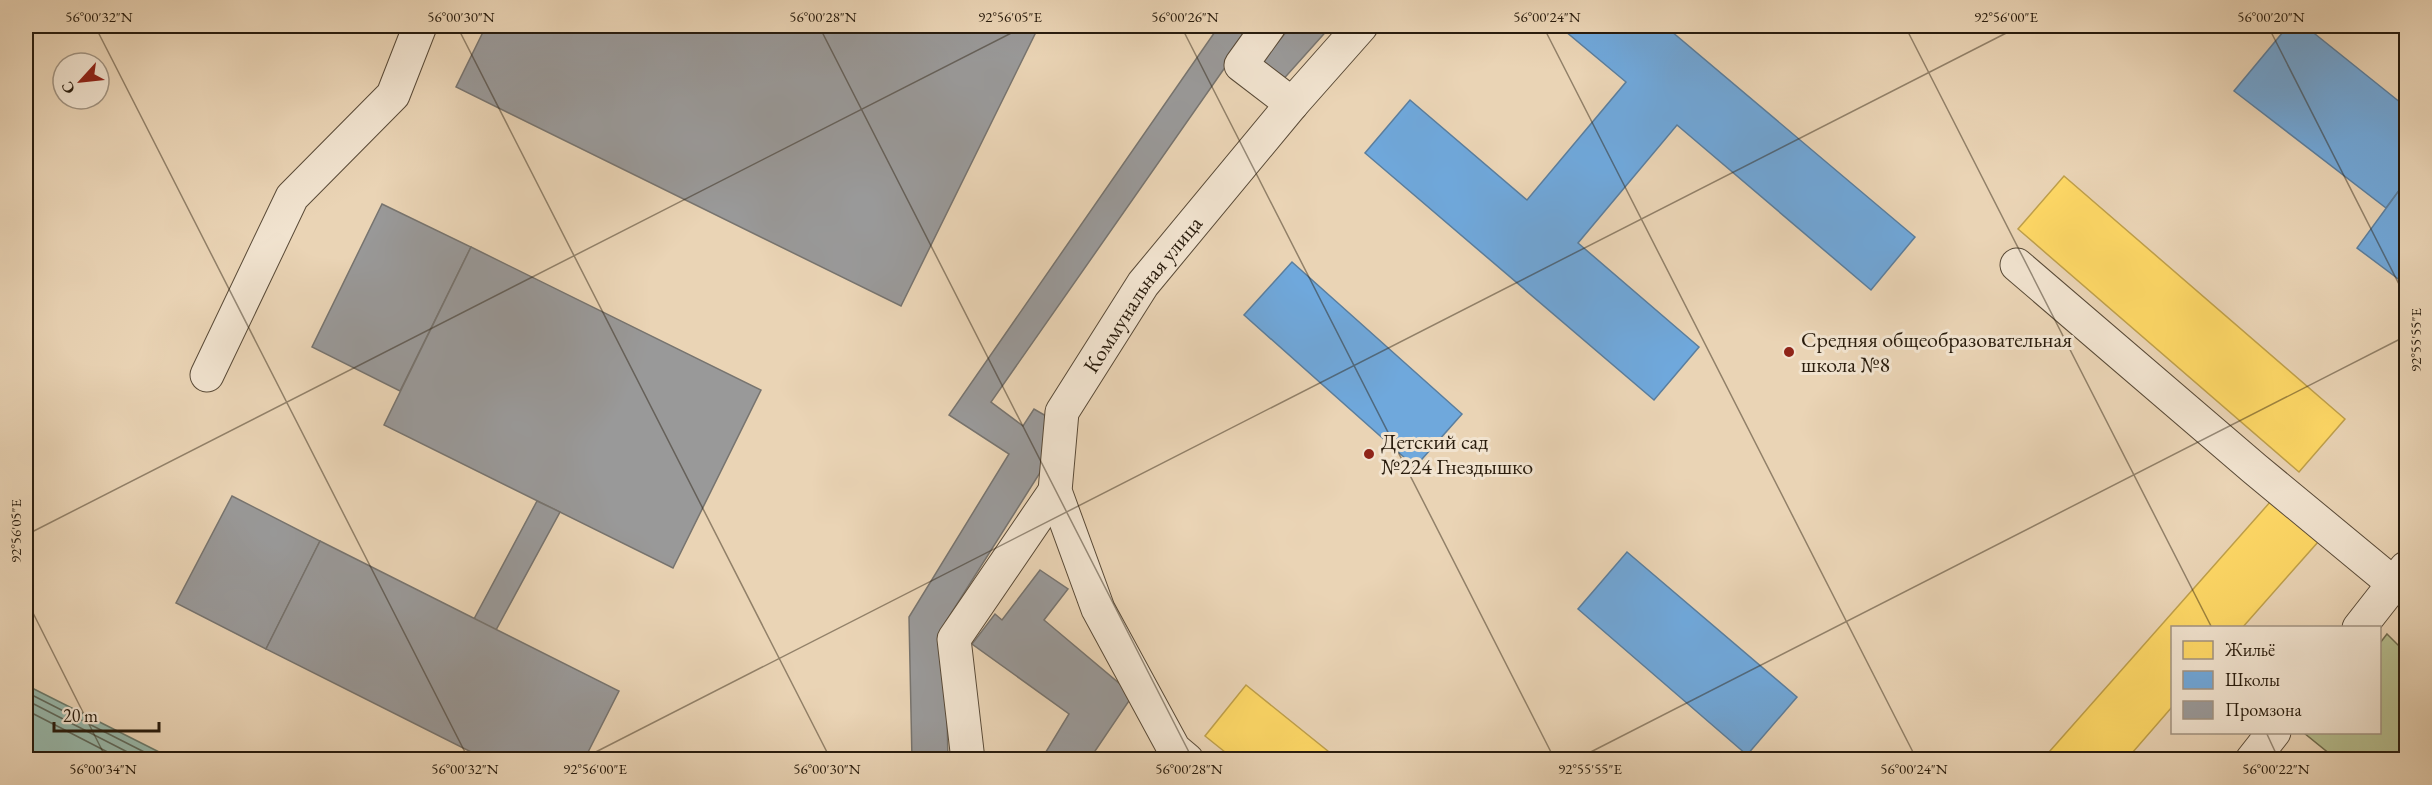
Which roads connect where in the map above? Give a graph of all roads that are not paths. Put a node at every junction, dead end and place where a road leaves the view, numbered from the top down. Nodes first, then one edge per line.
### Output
1 (420, 26) edge
2 (1269, 26) edge
3 (1361, 26) edge
4 (1292, 104) junction
5 (2017, 265) dead end
6 (207, 375) dead end
7 (1055, 491) junction
8 (2400, 576) edge
9 (2360, 626) edge
10 (2272, 734) edge
11 (968, 759) edge
12 (1187, 759) edge
13 (2252, 759) edge

1 - 6 street
2 - 4 street
3 - 4 street, Коммунальная улица
4 - 7 street, Коммунальная улица
5 - 8 street
7 - 11 street
7 - 12 street, Коммунальная улица
8 - 9 street
10 - 13 street

